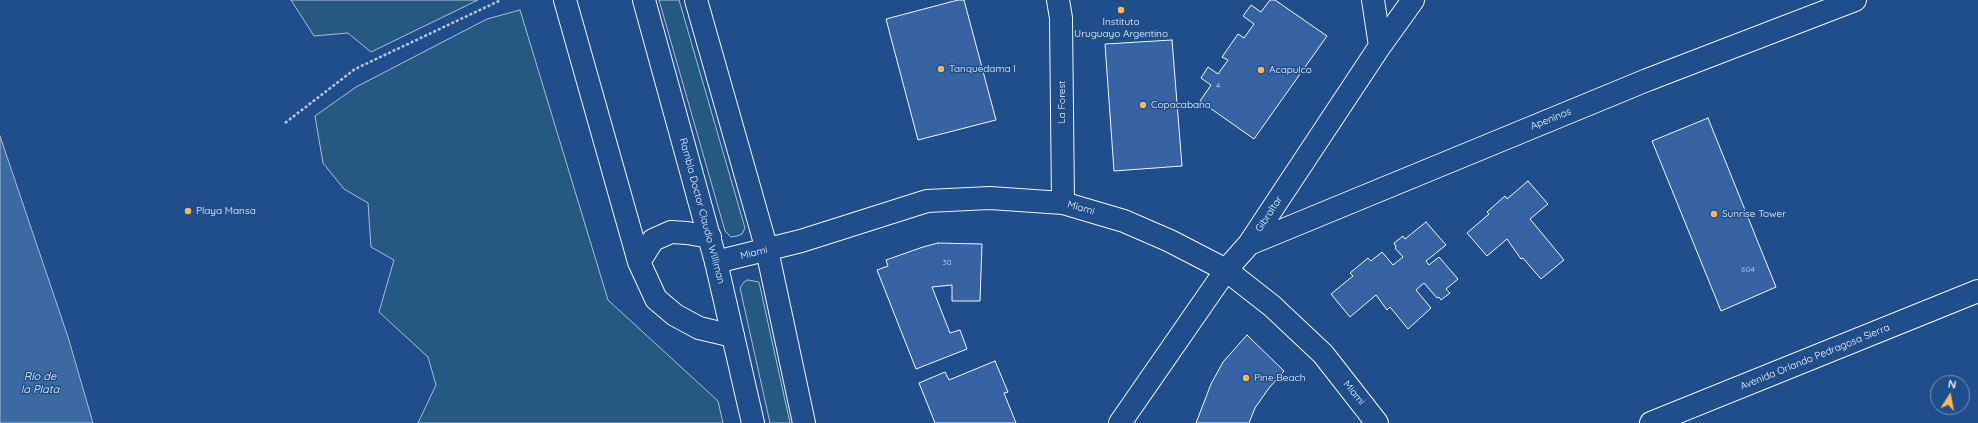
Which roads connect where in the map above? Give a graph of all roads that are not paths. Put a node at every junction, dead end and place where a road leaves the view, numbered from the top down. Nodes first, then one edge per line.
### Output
1 (565, 0) edge
2 (644, 0) edge
3 (696, 0) edge
4 (1058, 0) edge
5 (1373, 0) edge
6 (1413, 0) edge
7 (1855, 0) edge
8 (1380, 46) junction
9 (1063, 203) junction
10 (710, 237) junction
11 (1249, 244) junction
12 (767, 250) junction
13 (639, 262) junction
14 (716, 262) junction
15 (1226, 270) junction
16 (1978, 291) edge
17 (733, 336) junction
18 (753, 423) edge
19 (804, 423) edge
20 (1120, 423) edge
21 (1378, 423) edge
22 (1651, 423) edge

1 - 13 street
2 - 10 street, Rambla Doctor Claudio Williman
3 - 12 street
4 - 9 street, La Forest
5 - 8 street
6 - 8 street, Gibraltar
7 - 11 street, Apeninos
8 - 11 street, Gibraltar
9 - 12 street, Miami
9 - 15 street, Miami
10 - 13 street
10 - 14 street, Rambla Doctor Claudio Williman
11 - 15 street, Gibraltar
12 - 14 street, Miami
12 - 19 street
13 - 17 street
14 - 17 street, Rambla Doctor Claudio Williman
15 - 20 street, Gibraltar
15 - 21 street, Miami
16 - 22 street, Avenida Orlando Pedragosa Sierra
17 - 18 street, Rambla Doctor Claudio Williman

